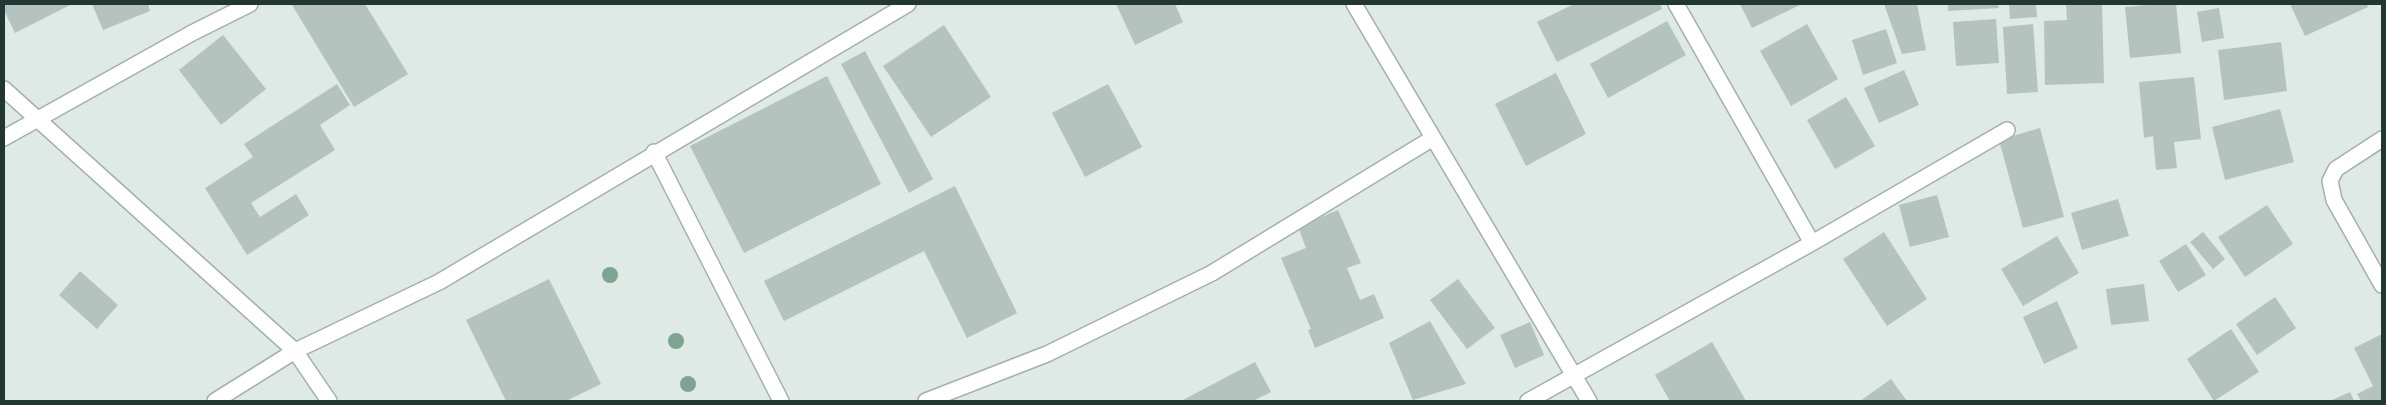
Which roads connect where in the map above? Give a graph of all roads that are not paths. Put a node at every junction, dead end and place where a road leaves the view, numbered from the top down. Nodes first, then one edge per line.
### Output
1 (250, 4) edge
2 (908, 4) edge
3 (1354, 4) edge
4 (1676, 4) edge
5 (4, 88) edge
6 (38, 118) junction
7 (2007, 130) dead end
8 (4, 138) edge
9 (1433, 138) junction
10 (2382, 139) edge
11 (654, 152) junction
12 (1812, 243) junction
13 (2382, 285) edge
14 (294, 351) junction
15 (1574, 375) junction
16 (215, 401) edge
17 (329, 401) edge
18 (781, 401) edge
19 (926, 401) edge
20 (1528, 401) edge
21 (1589, 401) edge

1 - 6 street
2 - 11 street
3 - 9 street
4 - 12 street
5 - 6 street
6 - 8 street
6 - 14 street
7 - 12 street
9 - 15 street
9 - 19 street
10 - 13 street
11 - 14 street
11 - 18 street
12 - 15 street
14 - 16 street
14 - 17 street
15 - 20 street
15 - 21 street

